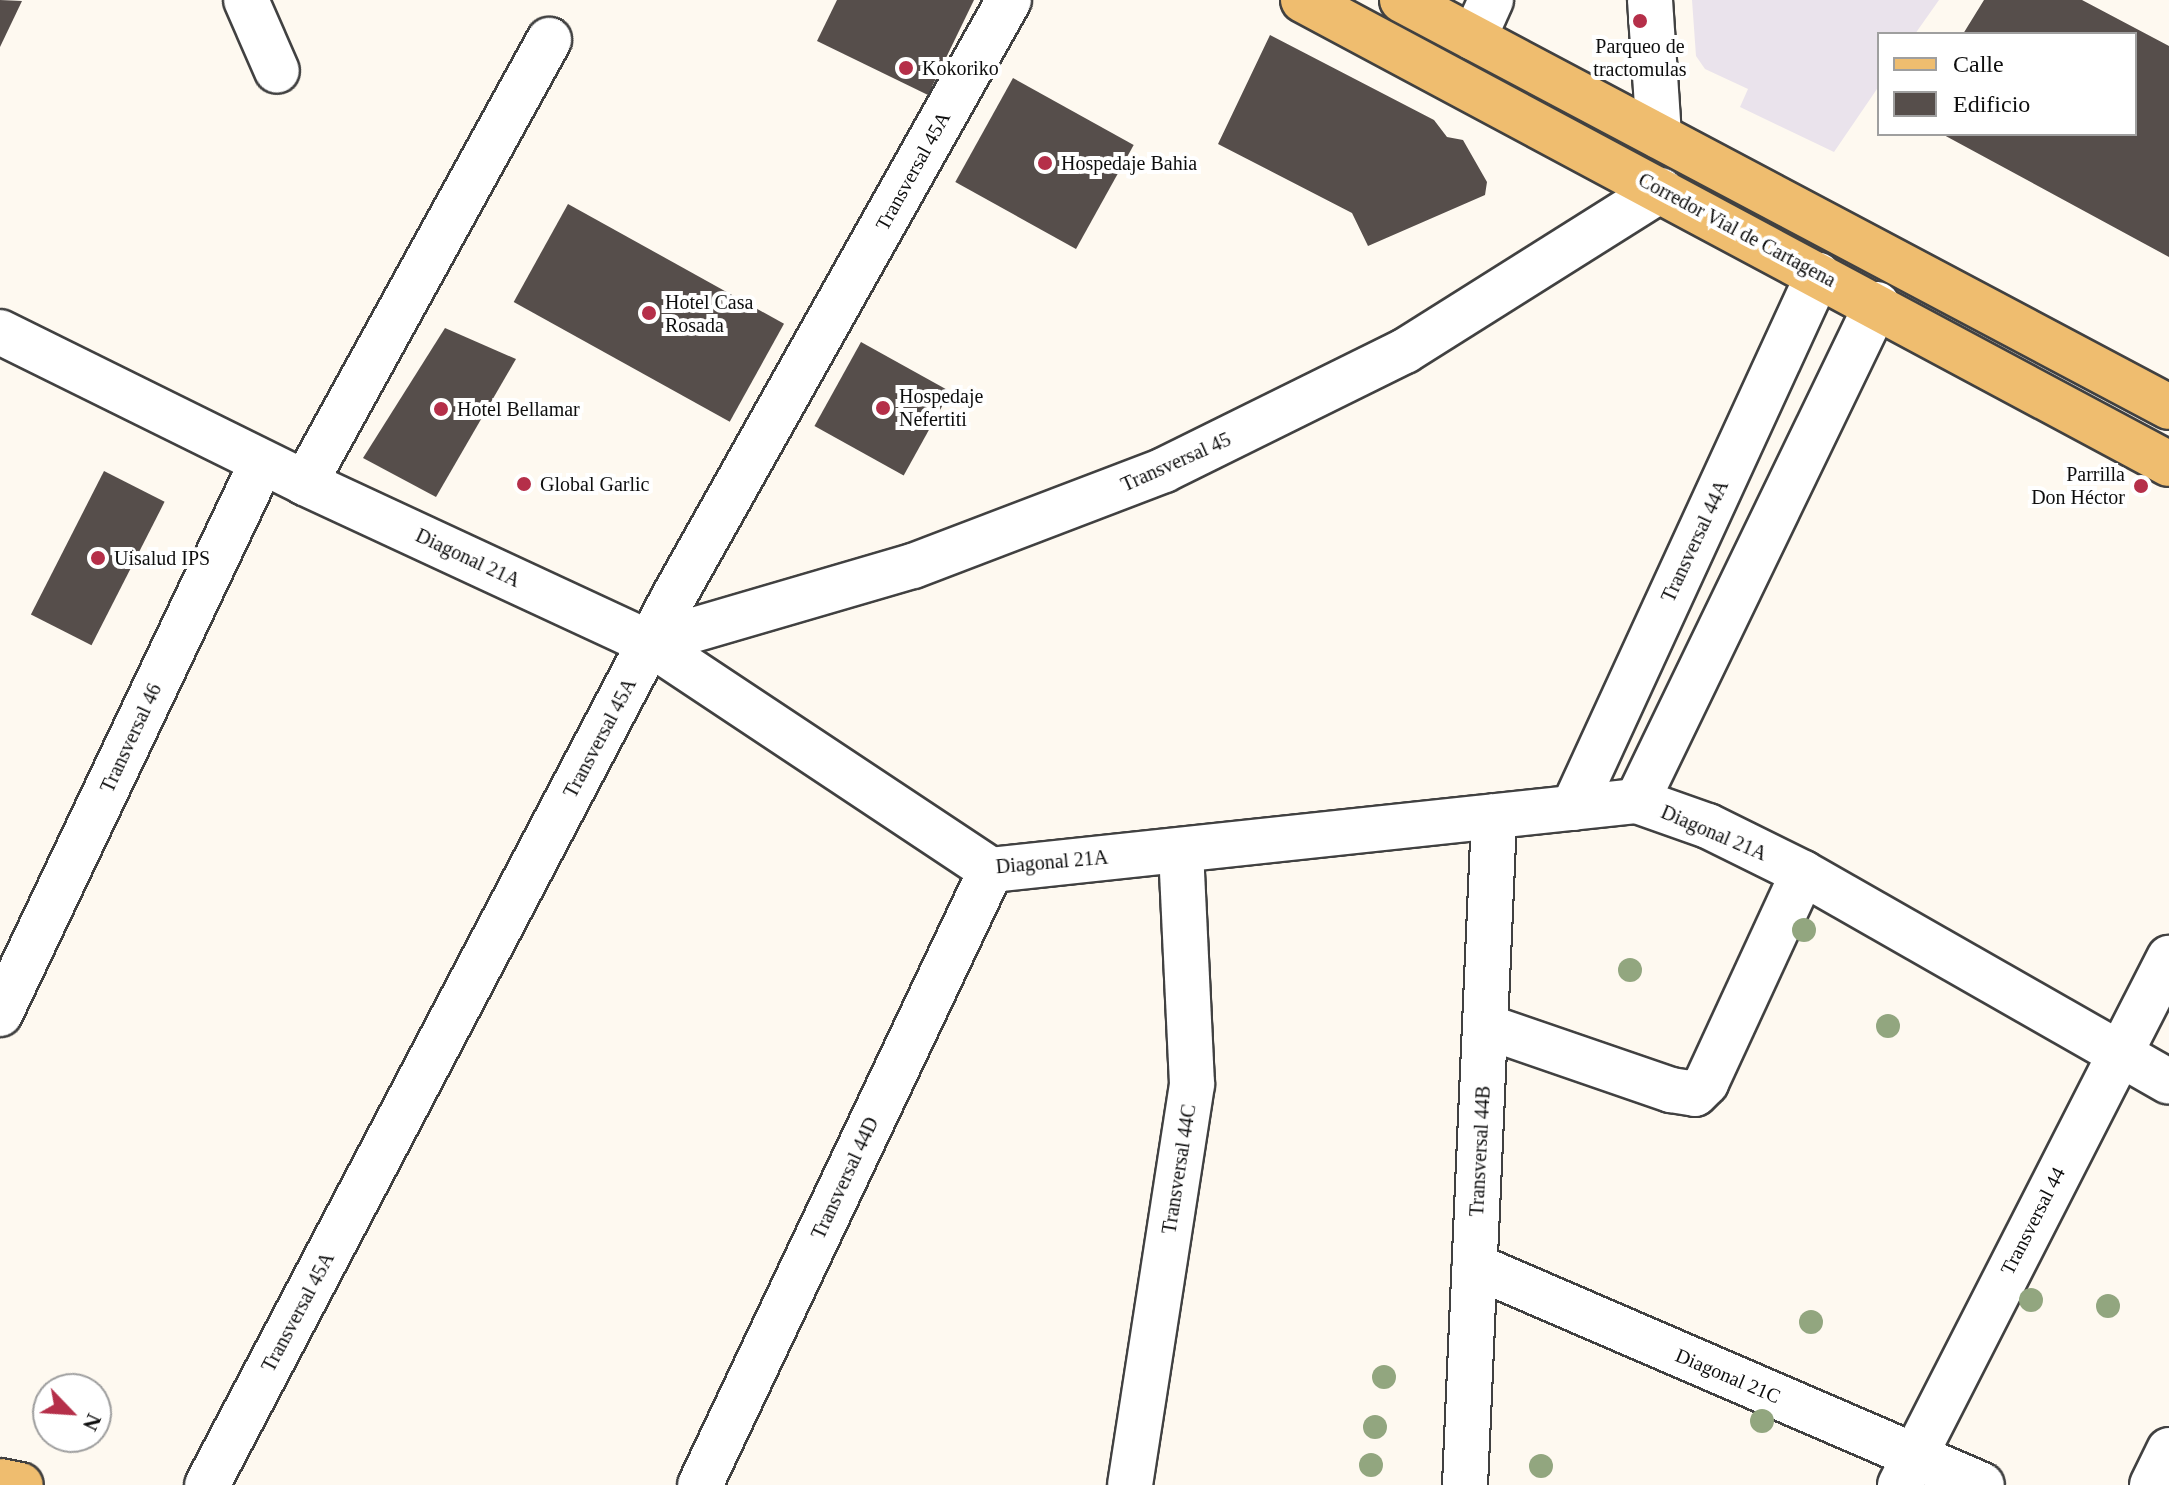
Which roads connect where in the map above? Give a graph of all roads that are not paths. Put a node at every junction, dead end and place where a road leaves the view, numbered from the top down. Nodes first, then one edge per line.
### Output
1 (246, 0) edge
2 (1009, 0) edge
3 (1303, 0) edge
4 (1402, 0) edge
5 (1650, 0) edge
6 (1483, 19) edge
7 (549, 40) dead end
8 (277, 71) dead end
9 (1659, 136) junction
10 (1661, 190) junction
11 (1818, 275) junction
12 (1877, 304) junction
13 (2, 340) edge
14 (2169, 407) edge
15 (262, 462) junction
16 (2169, 464) edge
17 (305, 483) junction
18 (649, 643) junction
19 (1637, 801) junction
20 (1573, 808) junction
21 (1494, 817) junction
22 (1181, 850) junction
23 (991, 870) junction
24 (1803, 873) junction
25 (2169, 958) edge
26 (0, 1014) edge
27 (1485, 1026) junction
28 (2118, 1052) junction
29 (2169, 1082) edge
30 (1475, 1266) junction
31 (2169, 1450) edge
32 (1906, 1471) edge
33 (0, 1481) edge
34 (21, 1485) edge
35 (207, 1485) edge
36 (700, 1485) edge
37 (1130, 1485) edge
38 (1465, 1485) edge
39 (1982, 1485) edge
40 (2152, 1485) edge

1 - 8 street
2 - 18 street, Transversal 45A
3 - 10 main road, Corredor Vial de Cartagena
4 - 6 main road
5 - 9 street
6 - 9 main road
7 - 17 street
9 - 14 main road
10 - 11 main road, Corredor Vial de Cartagena
10 - 18 street, Transversal 45
11 - 12 main road, Corredor Vial de Cartagena
11 - 20 street, Transversal 44A
12 - 16 main road, Corredor Vial de Cartagena
12 - 19 street
13 - 15 street, Diagonal 21A
15 - 17 street, Diagonal 21A
15 - 26 street, Transversal 46
17 - 18 street, Diagonal 21A
18 - 23 street, Diagonal 21A
18 - 35 street, Transversal 45A
19 - 20 street, Diagonal 21A
19 - 24 street, Diagonal 21A
20 - 21 street, Diagonal 21A
21 - 22 street, Diagonal 21A
21 - 27 street, Transversal 44B
22 - 23 street, Diagonal 21A
22 - 37 street, Transversal 44C
23 - 36 street, Transversal 44D
24 - 27 street
24 - 28 street, Diagonal 21A
25 - 28 street, Transversal 44
27 - 30 street, Transversal 44B
28 - 29 street, Diagonal 21A
28 - 32 street, Transversal 44
30 - 32 street, Diagonal 21C
30 - 38 street, Transversal 44B
31 - 40 street
32 - 39 street, Diagonal 21C
33 - 34 main road

